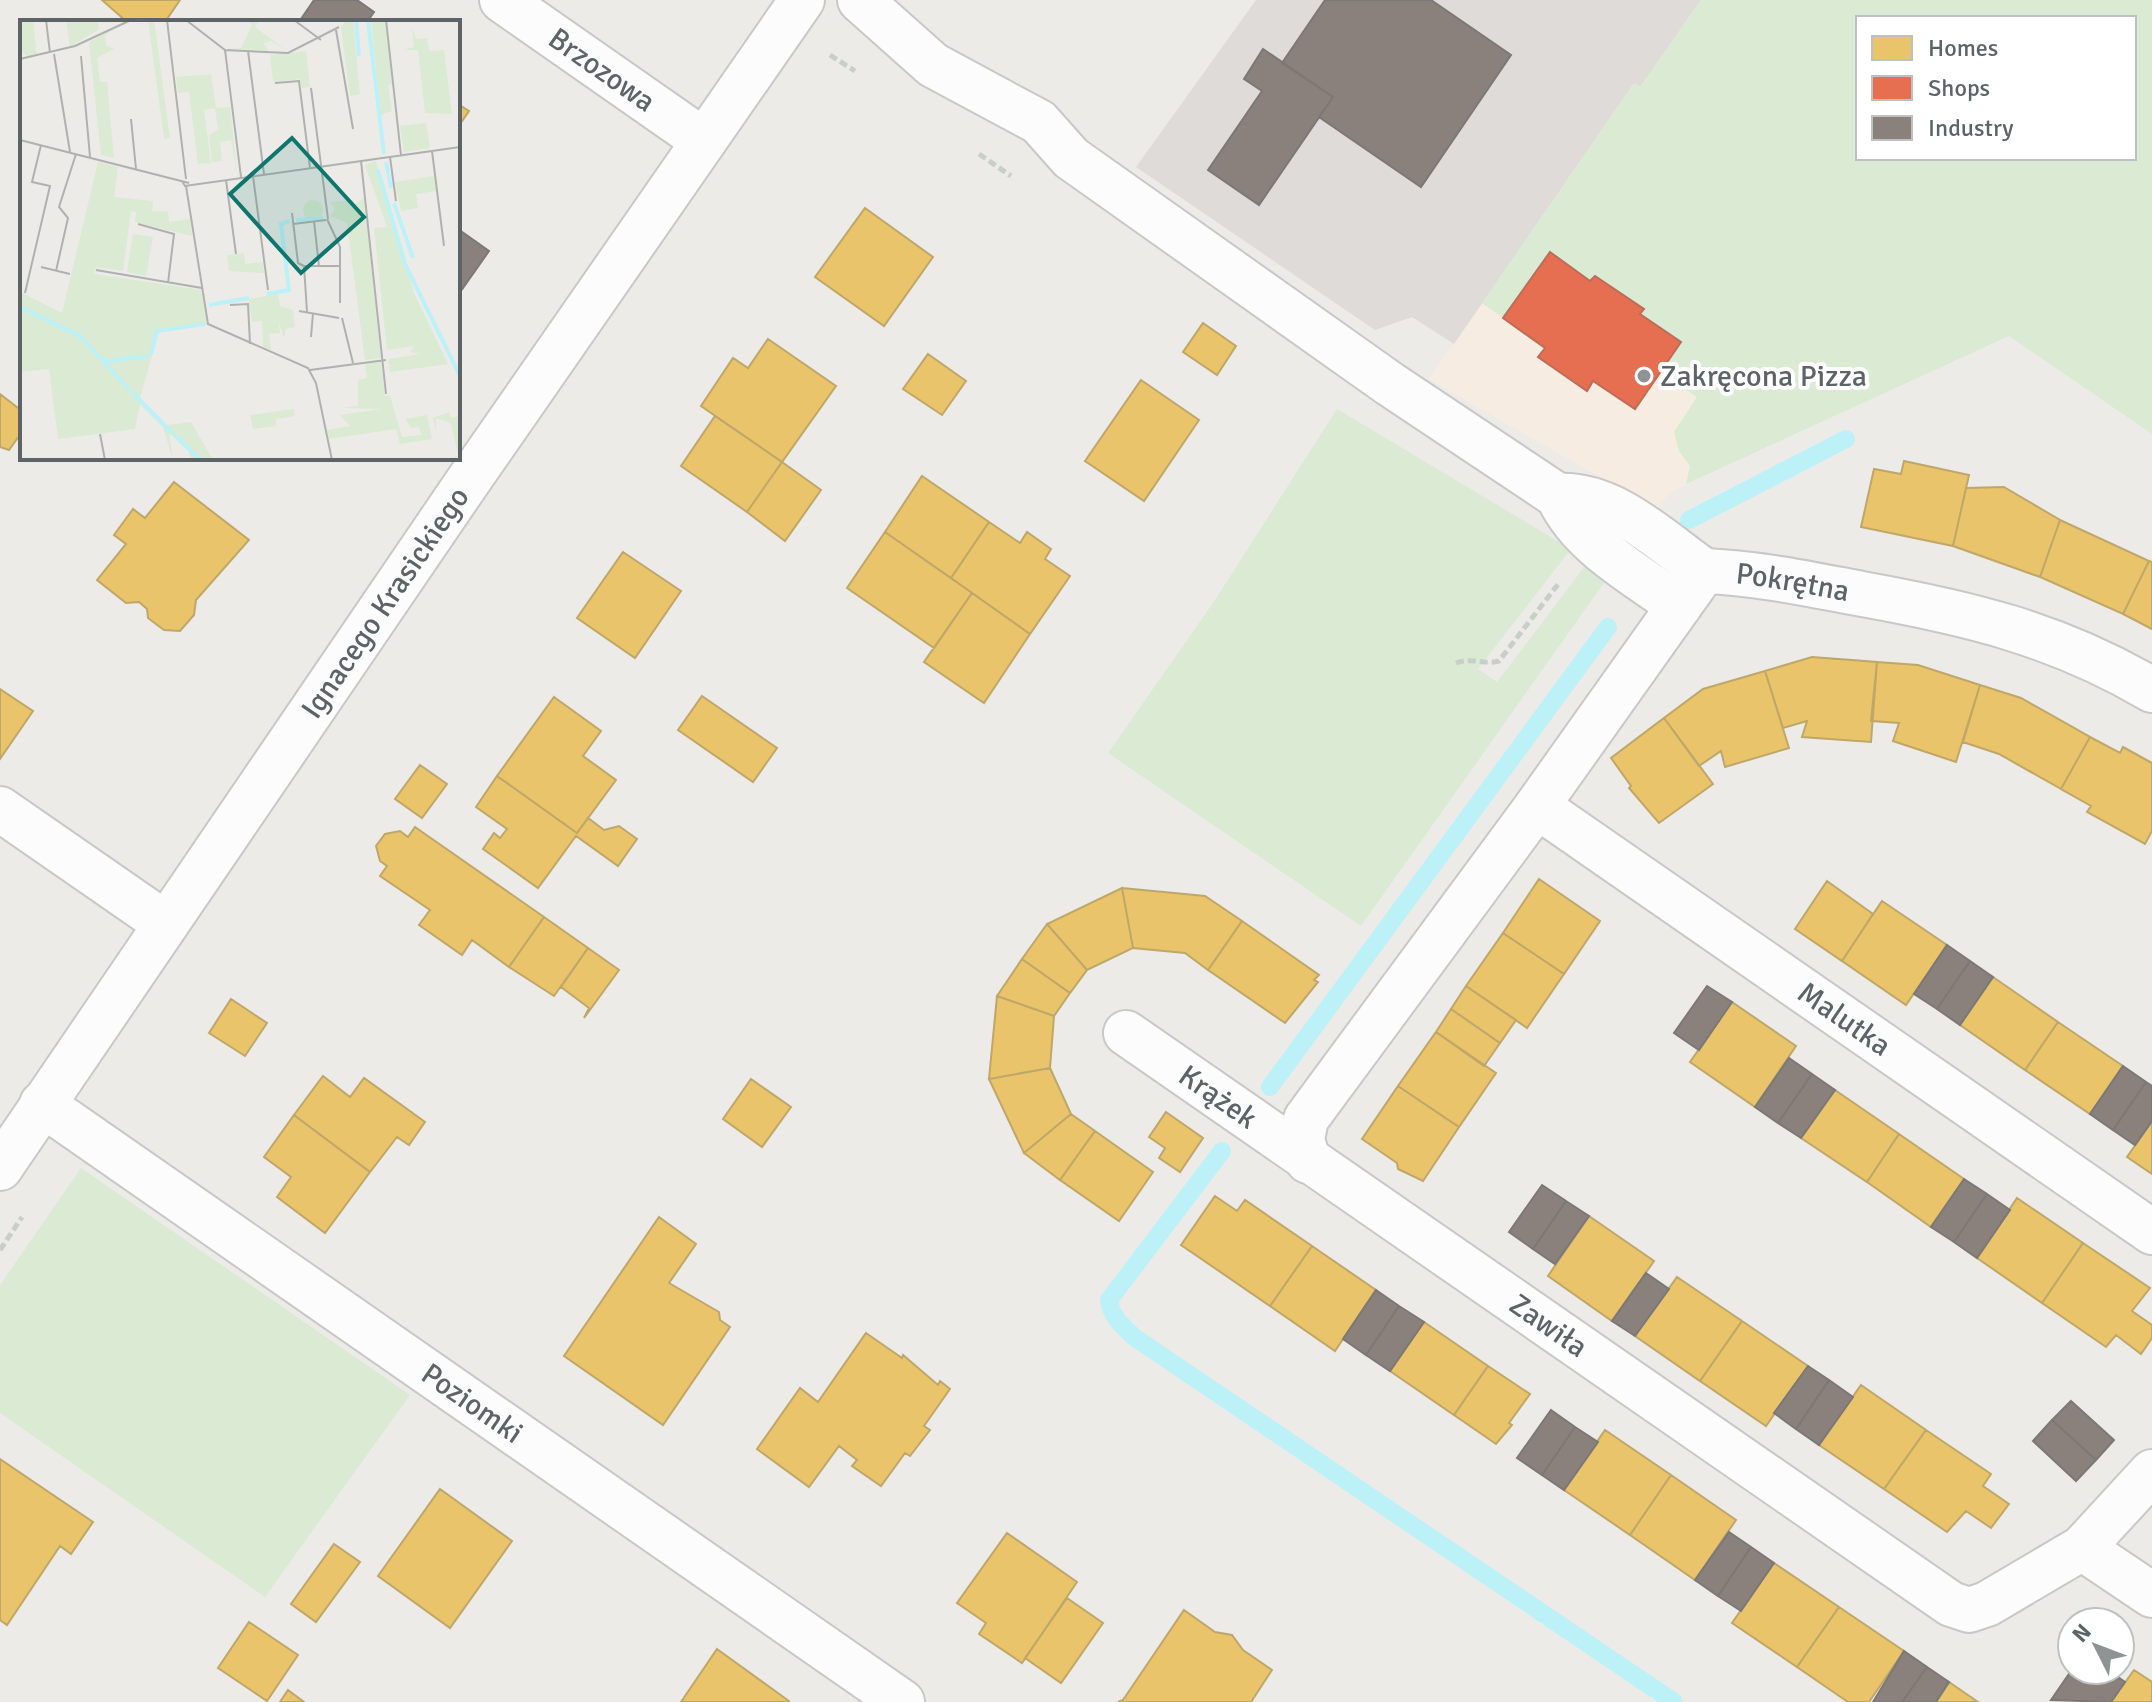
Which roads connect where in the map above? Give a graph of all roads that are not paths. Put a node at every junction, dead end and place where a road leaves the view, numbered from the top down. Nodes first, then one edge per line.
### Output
1 (502, 0) edge
2 (802, 0) edge
3 (860, 0) edge
4 (704, 141) junction
5 (1558, 496) junction
6 (1704, 571) junction
7 (1679, 606) junction
8 (2152, 690) edge
9 (1537, 806) junction
10 (0, 809) edge
11 (166, 924) junction
12 (1126, 1033) dead end
13 (42, 1104) junction
14 (1308, 1161) junction
15 (0, 1168) edge
16 (2152, 1232) edge
17 (2152, 1472) edge
18 (2082, 1548) junction
19 (2152, 1595) edge
20 (902, 1702) edge

1 - 4 street, Brzozowa
2 - 4 street, Ignacego Krasickiego
3 - 5 street
4 - 11 street, Ignacego Krasickiego
5 - 6 street
5 - 7 street
6 - 7 street, Pokrętna
6 - 8 street, Pokrętna
7 - 9 street, Pokrętna
9 - 14 street
9 - 16 street, Malutka
10 - 11 street
11 - 13 street, Ignacego Krasickiego
12 - 14 street, Krążek
13 - 15 street, Ignacego Krasickiego
13 - 20 street, Poziomki
14 - 18 street, Zawiła
17 - 18 street, Zawiła
18 - 19 street

